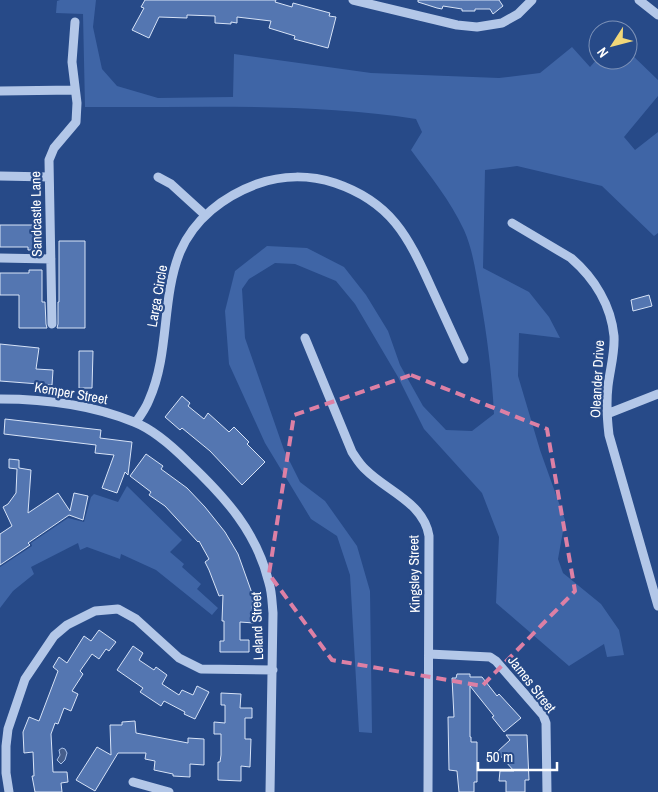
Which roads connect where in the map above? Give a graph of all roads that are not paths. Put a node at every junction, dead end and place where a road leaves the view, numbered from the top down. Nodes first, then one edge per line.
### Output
1 (353, 0) edge
2 (532, 0) edge
3 (639, 0) edge
4 (658, 15) edge
5 (75, 22) dead end
6 (76, 90) junction
7 (0, 91) edge
8 (0, 176) edge
9 (50, 177) junction
10 (158, 177) dead end
11 (205, 215) junction
12 (512, 223) dead end
13 (0, 258) edge
14 (51, 259) junction
15 (52, 324) dead end
16 (305, 338) dead end
17 (464, 359) dead end
18 (658, 394) edge
19 (0, 399) edge
20 (606, 414) junction
21 (136, 422) junction
22 (658, 606) edge
23 (429, 654) junction
24 (273, 670) junction
25 (133, 782) dead end
26 (8, 792) edge
27 (169, 792) edge
28 (270, 792) edge
29 (428, 792) edge
30 (547, 792) edge

1 - 2 street
3 - 4 street
5 - 6 street, Sandcastle Lane
6 - 7 street
6 - 9 street, Sandcastle Lane
8 - 9 street
9 - 14 street, Sandcastle Lane
10 - 11 street
11 - 17 street, Larga Circle
11 - 21 street, Larga Circle
12 - 20 street, Oleander Drive
13 - 14 street
14 - 15 street, Sandcastle Lane
16 - 23 street, Kingsley Street
18 - 20 street
19 - 21 street, Kemper Street
20 - 22 street, Oleander Drive
21 - 24 street, Leland Street
23 - 29 street, Kingsley Street
23 - 30 street, James Street
24 - 26 street
24 - 28 street, Leland Street
25 - 27 street

